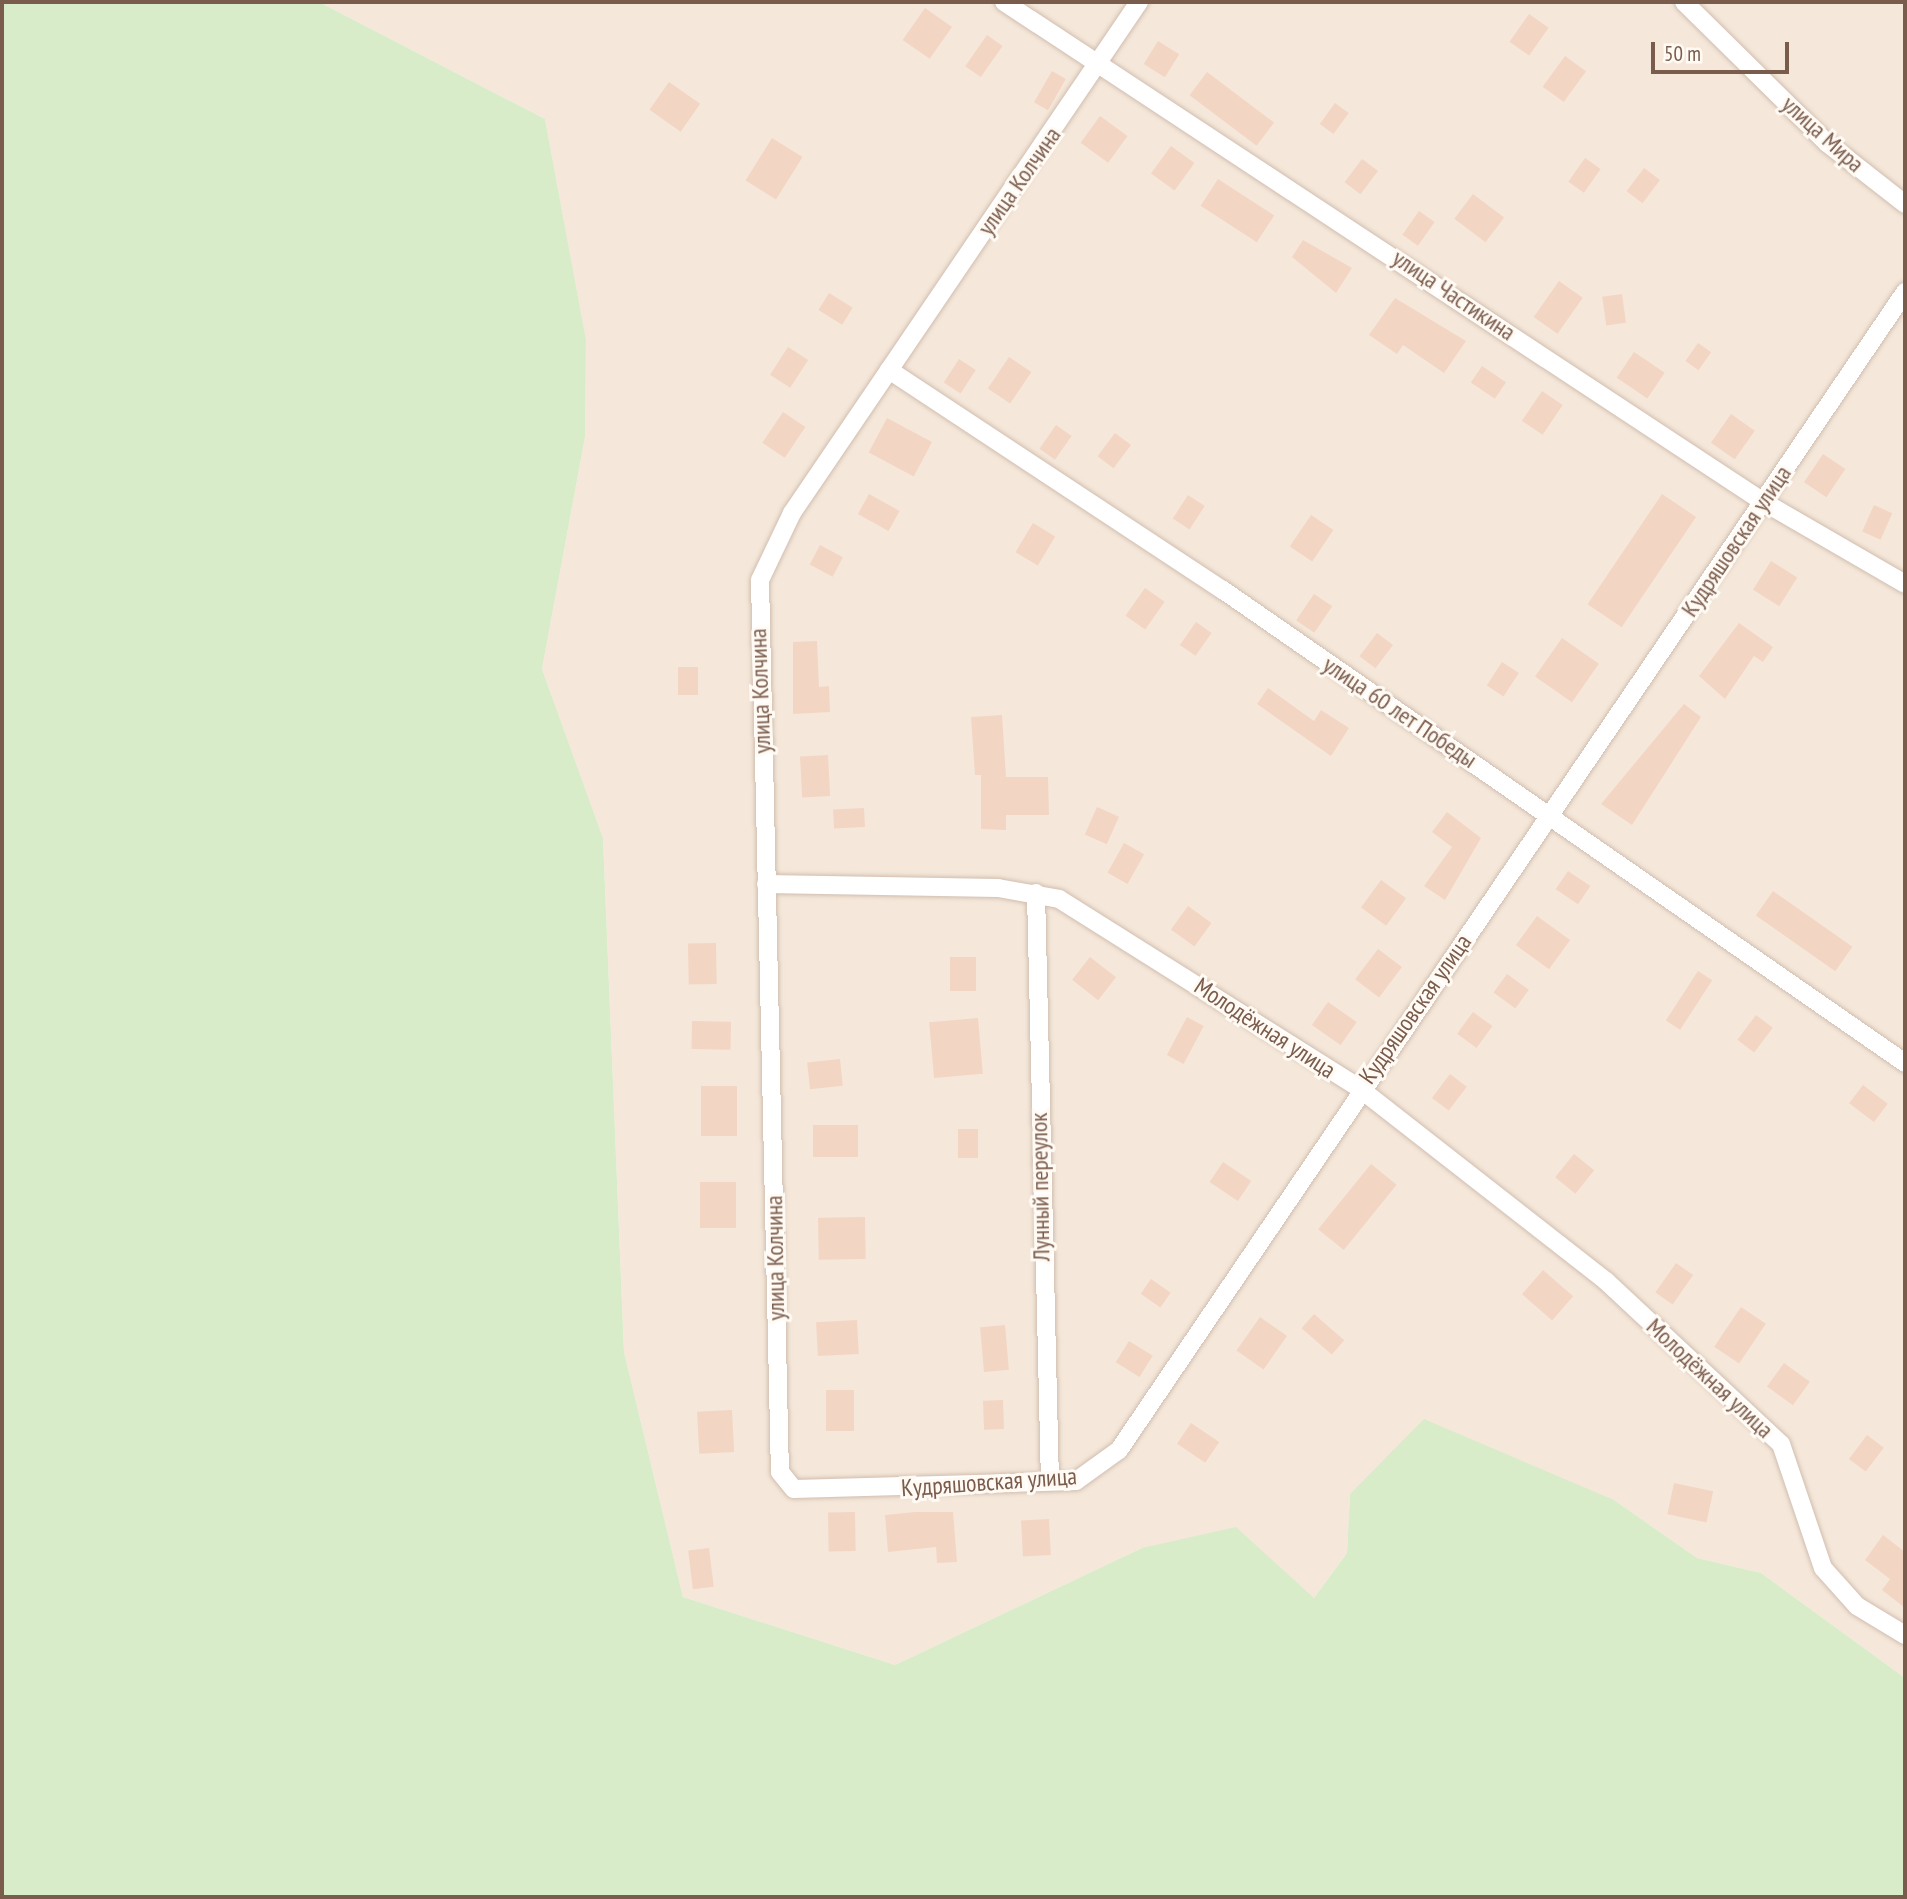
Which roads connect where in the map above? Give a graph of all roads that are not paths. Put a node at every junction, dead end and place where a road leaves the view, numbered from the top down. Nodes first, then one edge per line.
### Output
1 (1004, 2) edge
2 (1139, 2) edge
3 (1684, 2) edge
4 (1097, 67) junction
5 (1905, 204) edge
6 (1905, 292) edge
7 (889, 370) junction
8 (1762, 501) junction
9 (1905, 584) edge
10 (1552, 816) junction
11 (766, 884) junction
12 (1036, 893) junction
13 (1905, 1063) edge
14 (1359, 1088) junction
15 (1050, 1481) junction
16 (794, 1489) joint
17 (1905, 1635) edge

1 - 4 street, улица Частикина
2 - 4 street, улица Колчина
3 - 5 street, улица Мира
4 - 7 street, улица Колчина
4 - 8 street, улица Частикина
6 - 8 street, Кудряшовская улица
7 - 10 street, улица 60 лет Победы
7 - 11 street, улица Колчина
8 - 9 street, улица Частикина
8 - 10 street, Кудряшовская улица
10 - 13 street, улица 60 лет Победы
10 - 14 street, Кудряшовская улица
11 - 12 street, Молодёжная улица
11 - 16 street, улица Колчина
12 - 14 street, Молодёжная улица
12 - 15 street, Лунный переулок
14 - 15 street, Кудряшовская улица
14 - 17 street, Молодёжная улица
15 - 16 street, Кудряшовская улица

